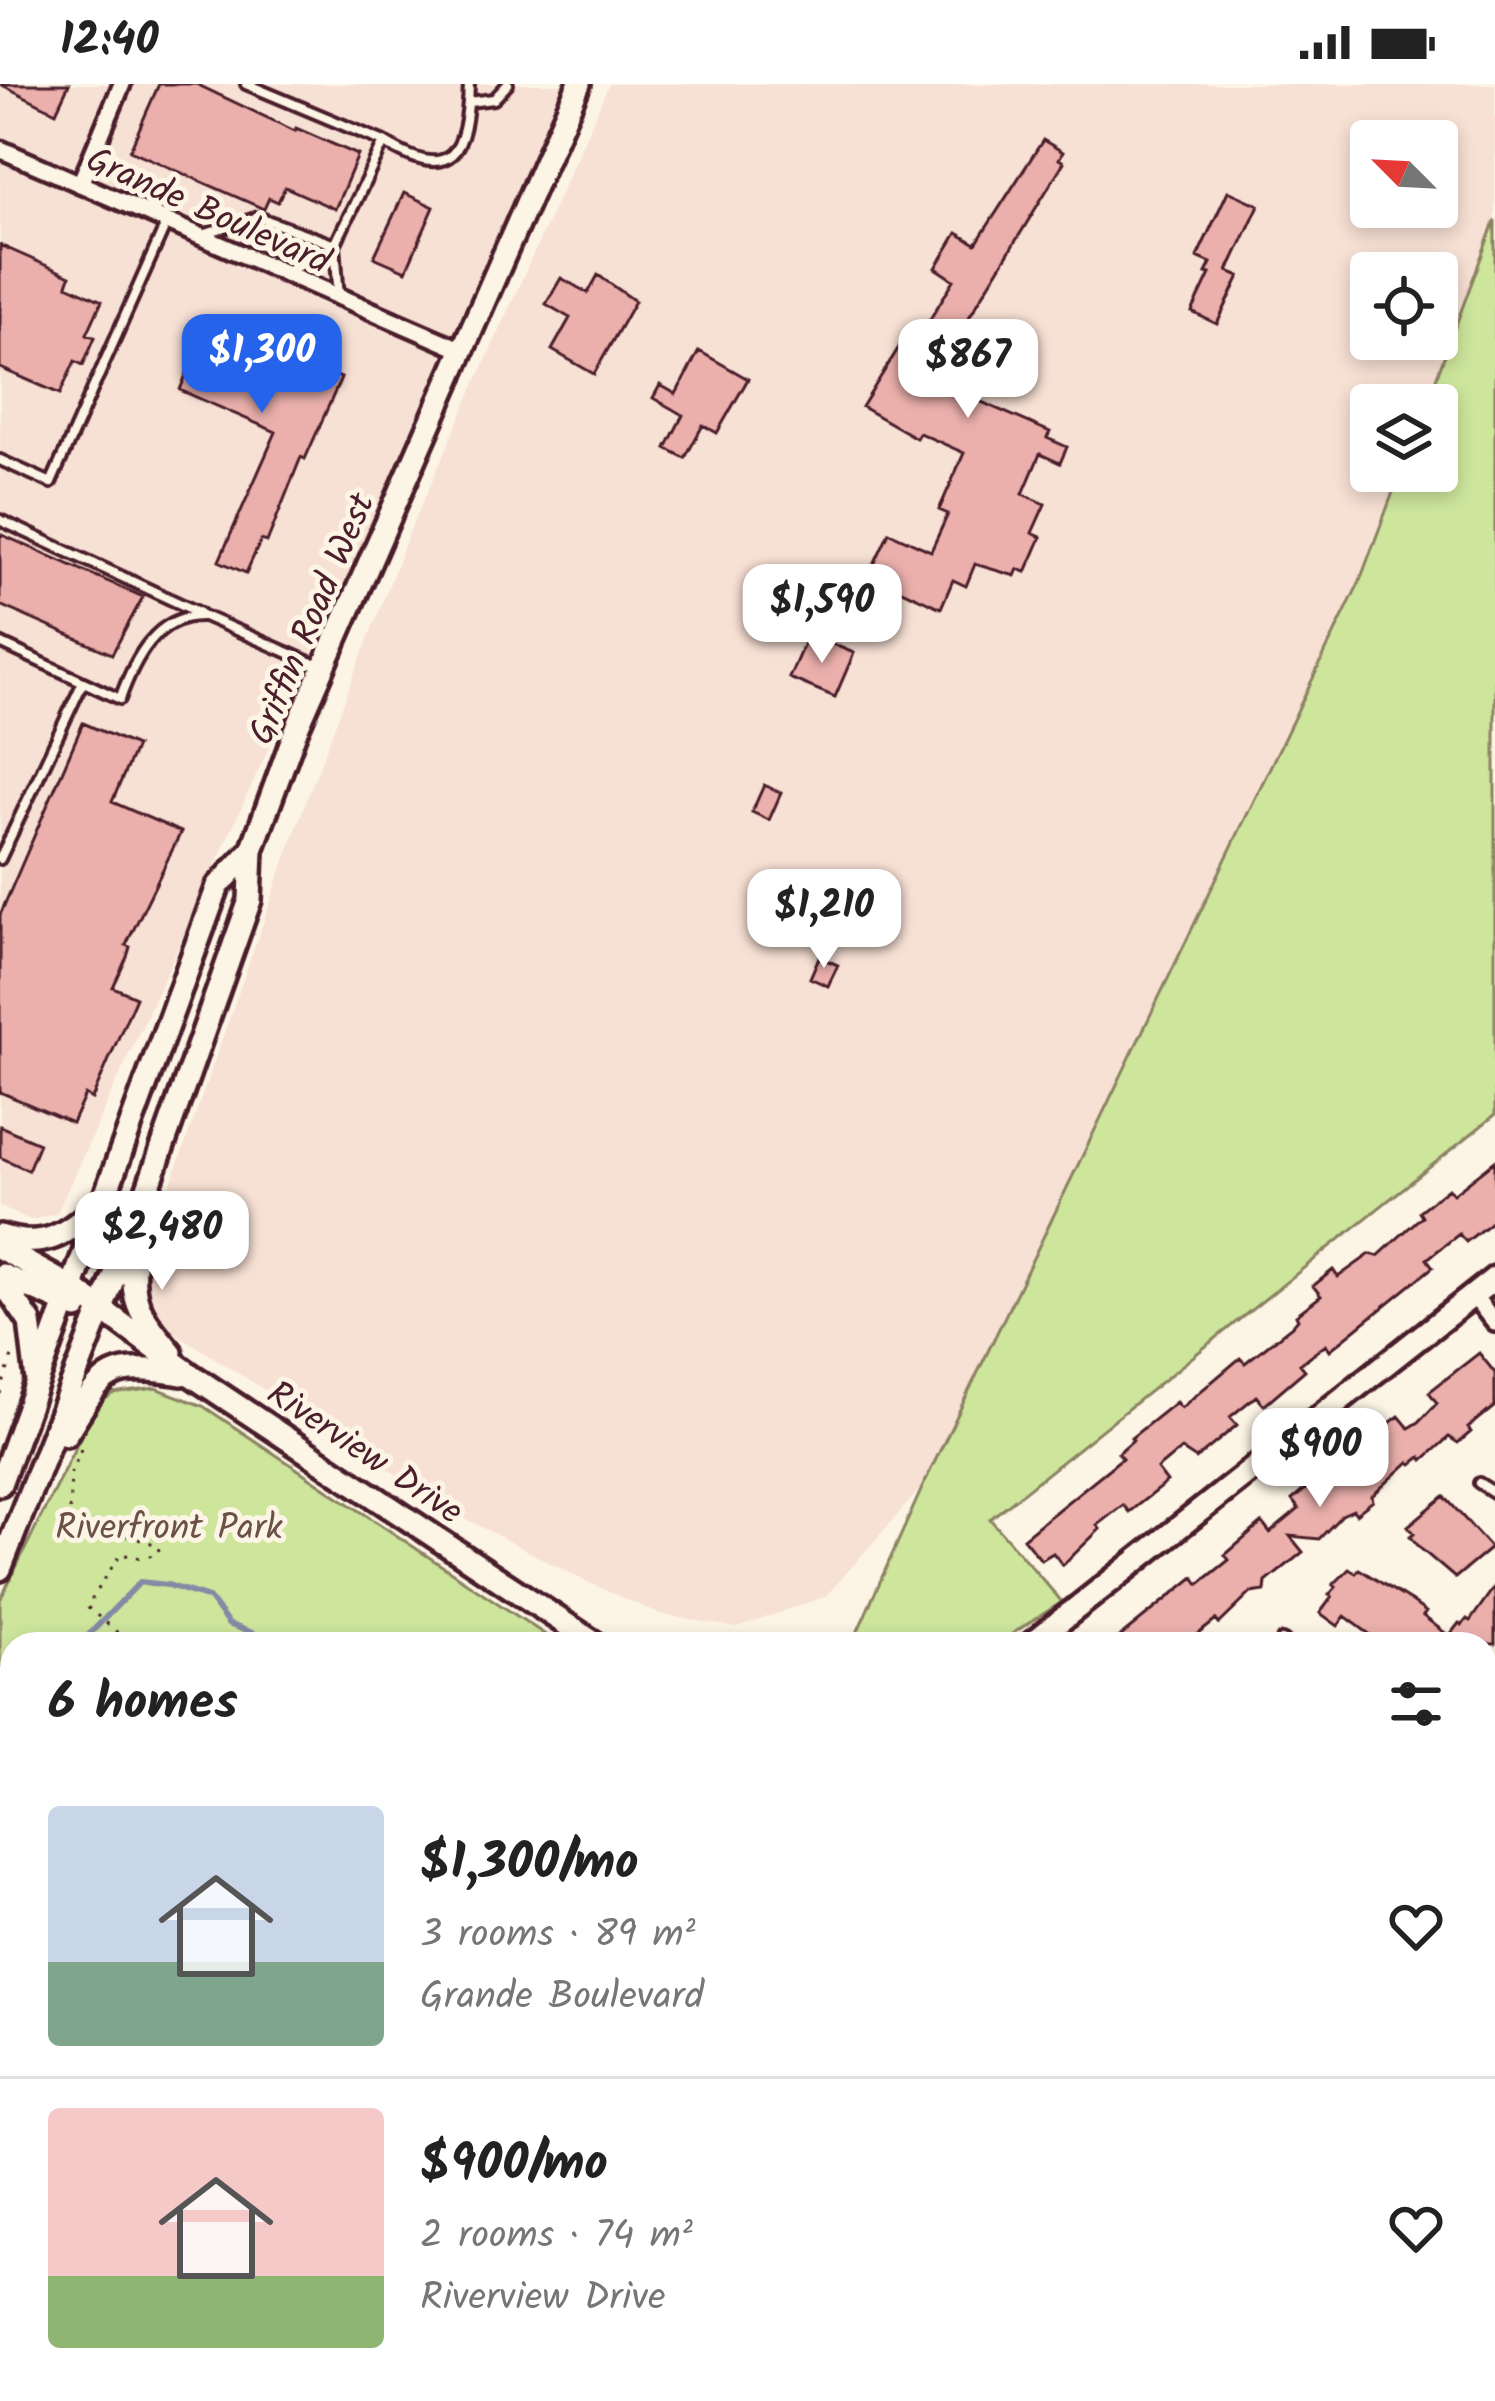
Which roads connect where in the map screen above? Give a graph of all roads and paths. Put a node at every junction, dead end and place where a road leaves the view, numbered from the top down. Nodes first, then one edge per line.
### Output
1 (122, 84) edge
2 (246, 84) edge
3 (469, 84) edge
4 (508, 84) edge
5 (579, 84) edge
6 (469, 102) junction
7 (384, 142) junction
8 (0, 149) edge
9 (80, 184) junction
10 (166, 224) junction
11 (197, 237) junction
12 (334, 245) junction
13 (278, 272) junction
14 (339, 299) junction
15 (461, 350) junction
16 (0, 460) edge
17 (0, 520) edge
18 (204, 616) junction
19 (0, 643) edge
20 (322, 668) junction
21 (83, 682) junction
22 (252, 850) junction
23 (0, 859) edge
24 (106, 1198) junction
25 (141, 1208) junction
26 (0, 1236) edge
27 (0, 1247) edge
28 (0, 1276) edge
29 (1495, 1278) edge
30 (1473, 1295) junction
31 (70, 1297) junction
32 (101, 1312) junction
33 (1495, 1323) edge
34 (7, 1375) dead end
35 (191, 1376) junction
36 (38, 1385) junction
37 (0, 1394) edge
38 (87, 1437) dead end
39 (39, 1475) junction
40 (1479, 1483) dead end
41 (0, 1484) edge
42 (1495, 1492) edge
43 (0, 1569) edge
44 (120, 1632) edge
45 (578, 1632) edge
46 (1046, 1632) edge

1 - 9 street
2 - 7 lane
3 - 6 lane
4 - 6 lane
5 - 15 main road, Griffin Road West
6 - 7 lane
7 - 12 lane
8 - 9 street, Grande Boulevard
9 - 10 street, Grande Boulevard
10 - 11 street, Grande Boulevard
10 - 16 lane
11 - 12 lane
11 - 13 street, Grande Boulevard
12 - 13 lane
12 - 14 lane
13 - 14 street, Grande Boulevard
14 - 15 street, Grande Boulevard
15 - 20 main road, Griffin Road West
17 - 18 lane
18 - 20 lane
18 - 21 lane
19 - 21 lane
20 - 22 main road, Griffin Road West
21 - 23 lane
22 - 24 main road, Griffin Road West
22 - 25 main road, Griffin Road West
24 - 26 main road
24 - 31 main road, Griffin Road West
25 - 32 main road, Griffin Road West
25 - 35 main road
27 - 31 main road
28 - 31 main road
28 - 36 main road
29 - 30 main road
30 - 33 street
30 - 46 main road
31 - 32 main road
31 - 36 main road, Griffin Road West
32 - 35 main road, Riverview Drive
32 - 39 main road, Griffin Road West
34 - 37 path
35 - 39 main road
35 - 45 main road, Riverview Drive
36 - 41 main road, Griffin Road West
38 - 44 path
39 - 43 main road, Griffin Road West
40 - 42 lane

